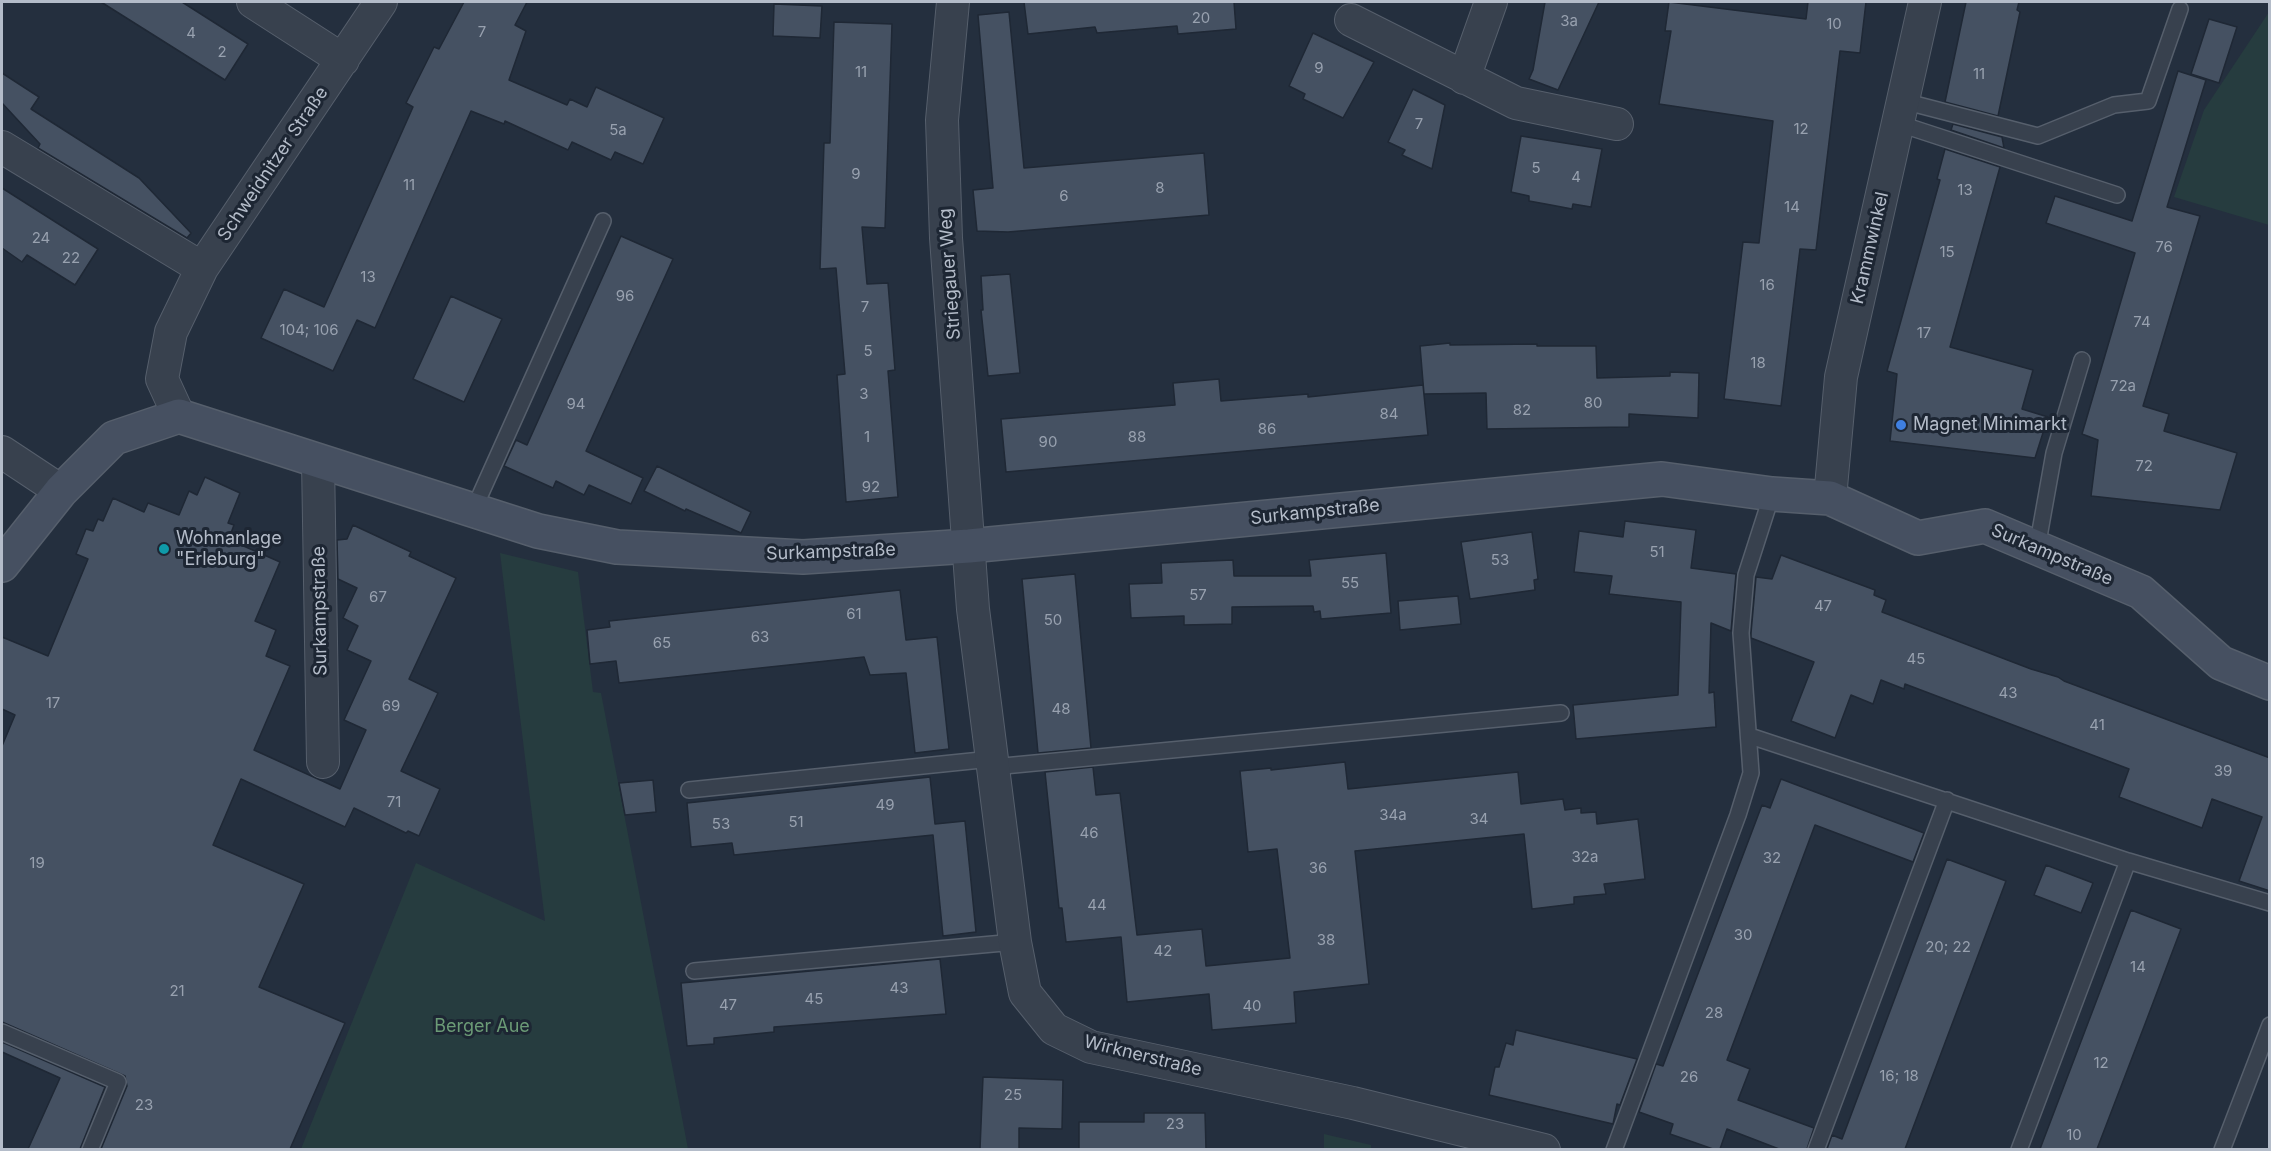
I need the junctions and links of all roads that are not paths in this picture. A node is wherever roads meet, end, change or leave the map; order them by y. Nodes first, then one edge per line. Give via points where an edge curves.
1 (253, 2) edge
2 (381, 2) edge
3 (953, 2) edge
4 (1491, 2) edge
5 (1925, 2) edge
6 (2180, 9) dead end
7 (1351, 20) dead end
8 (343, 60) junction
9 (1464, 78) junction
10 (1900, 112) junction
11 (1617, 124) dead end
12 (2, 147) edge
13 (2117, 195) dead end
14 (603, 221) dead end
15 (202, 268) junction
16 (2082, 360) dead end
17 (179, 416) junction
18 (2, 452) edge
19 (318, 460) junction
20 (61, 491) junction
21 (1772, 494) junction
22 (1830, 498) junction
23 (473, 511) junction
24 (969, 546) junction
25 (2037, 548) junction
26 (2, 565) edge
27 (2270, 683) edge
28 (1561, 713) dead end
29 (1750, 736) junction
30 (323, 762) dead end
31 (992, 763) junction
32 (689, 790) dead end
33 (1947, 800) junction
34 (2128, 861) junction
35 (2270, 903) edge
36 (1015, 942) junction
37 (693, 971) dead end
38 (2270, 1025) edge
39 (2, 1032) edge
40 (90, 1149) edge
41 (1544, 1149) edge
42 (1614, 1149) edge
43 (1816, 1149) edge
44 (2019, 1149) edge
45 (2223, 1149) edge

1 - 8 street
2 - 8 street, Schweidnitzer Straße
3 - 24 street, Striegauer Weg via 943,130 946,238
4 - 9 street
5 - 10 street, Krammwinkel
6 - 10 lane via 2148,101 2114,105 2038,136
7 - 9 street
8 - 15 street, Schweidnitzer Straße
9 - 11 street via 1516,103
10 - 13 lane
10 - 22 street, Krammwinkel via 1841,377
12 - 15 street
14 - 23 lane
15 - 17 street, Schweidnitzer Straße via 171,332 162,379
16 - 25 lane via 2054,453
17 - 19 street, Surkampstraße
17 - 20 street via 114,438
18 - 20 street
19 - 23 street, Surkampstraße
19 - 30 street, Surkampstraße
20 - 26 street
21 - 22 street, Surkampstraße
21 - 24 street, Surkampstraße via 1662,479
21 - 29 lane via 1746,575 1741,633
22 - 25 street, Surkampstraße via 1918,538 1985,526
23 - 24 street, Surkampstraße via 538,531 605,545 692,552 803,557
24 - 31 street, Wirknerstraße
25 - 27 street, Surkampstraße via 2140,592 2221,663
28 - 31 lane
29 - 33 lane
29 - 42 lane via 1751,773 1738,815
31 - 32 lane
31 - 36 street, Wirknerstraße
33 - 34 lane
33 - 43 lane
34 - 35 lane
34 - 44 lane
36 - 37 lane
36 - 41 street, Wirknerstraße via 1024,993 1054,1029 1091,1047
38 - 45 lane
39 - 40 lane via 118,1082

